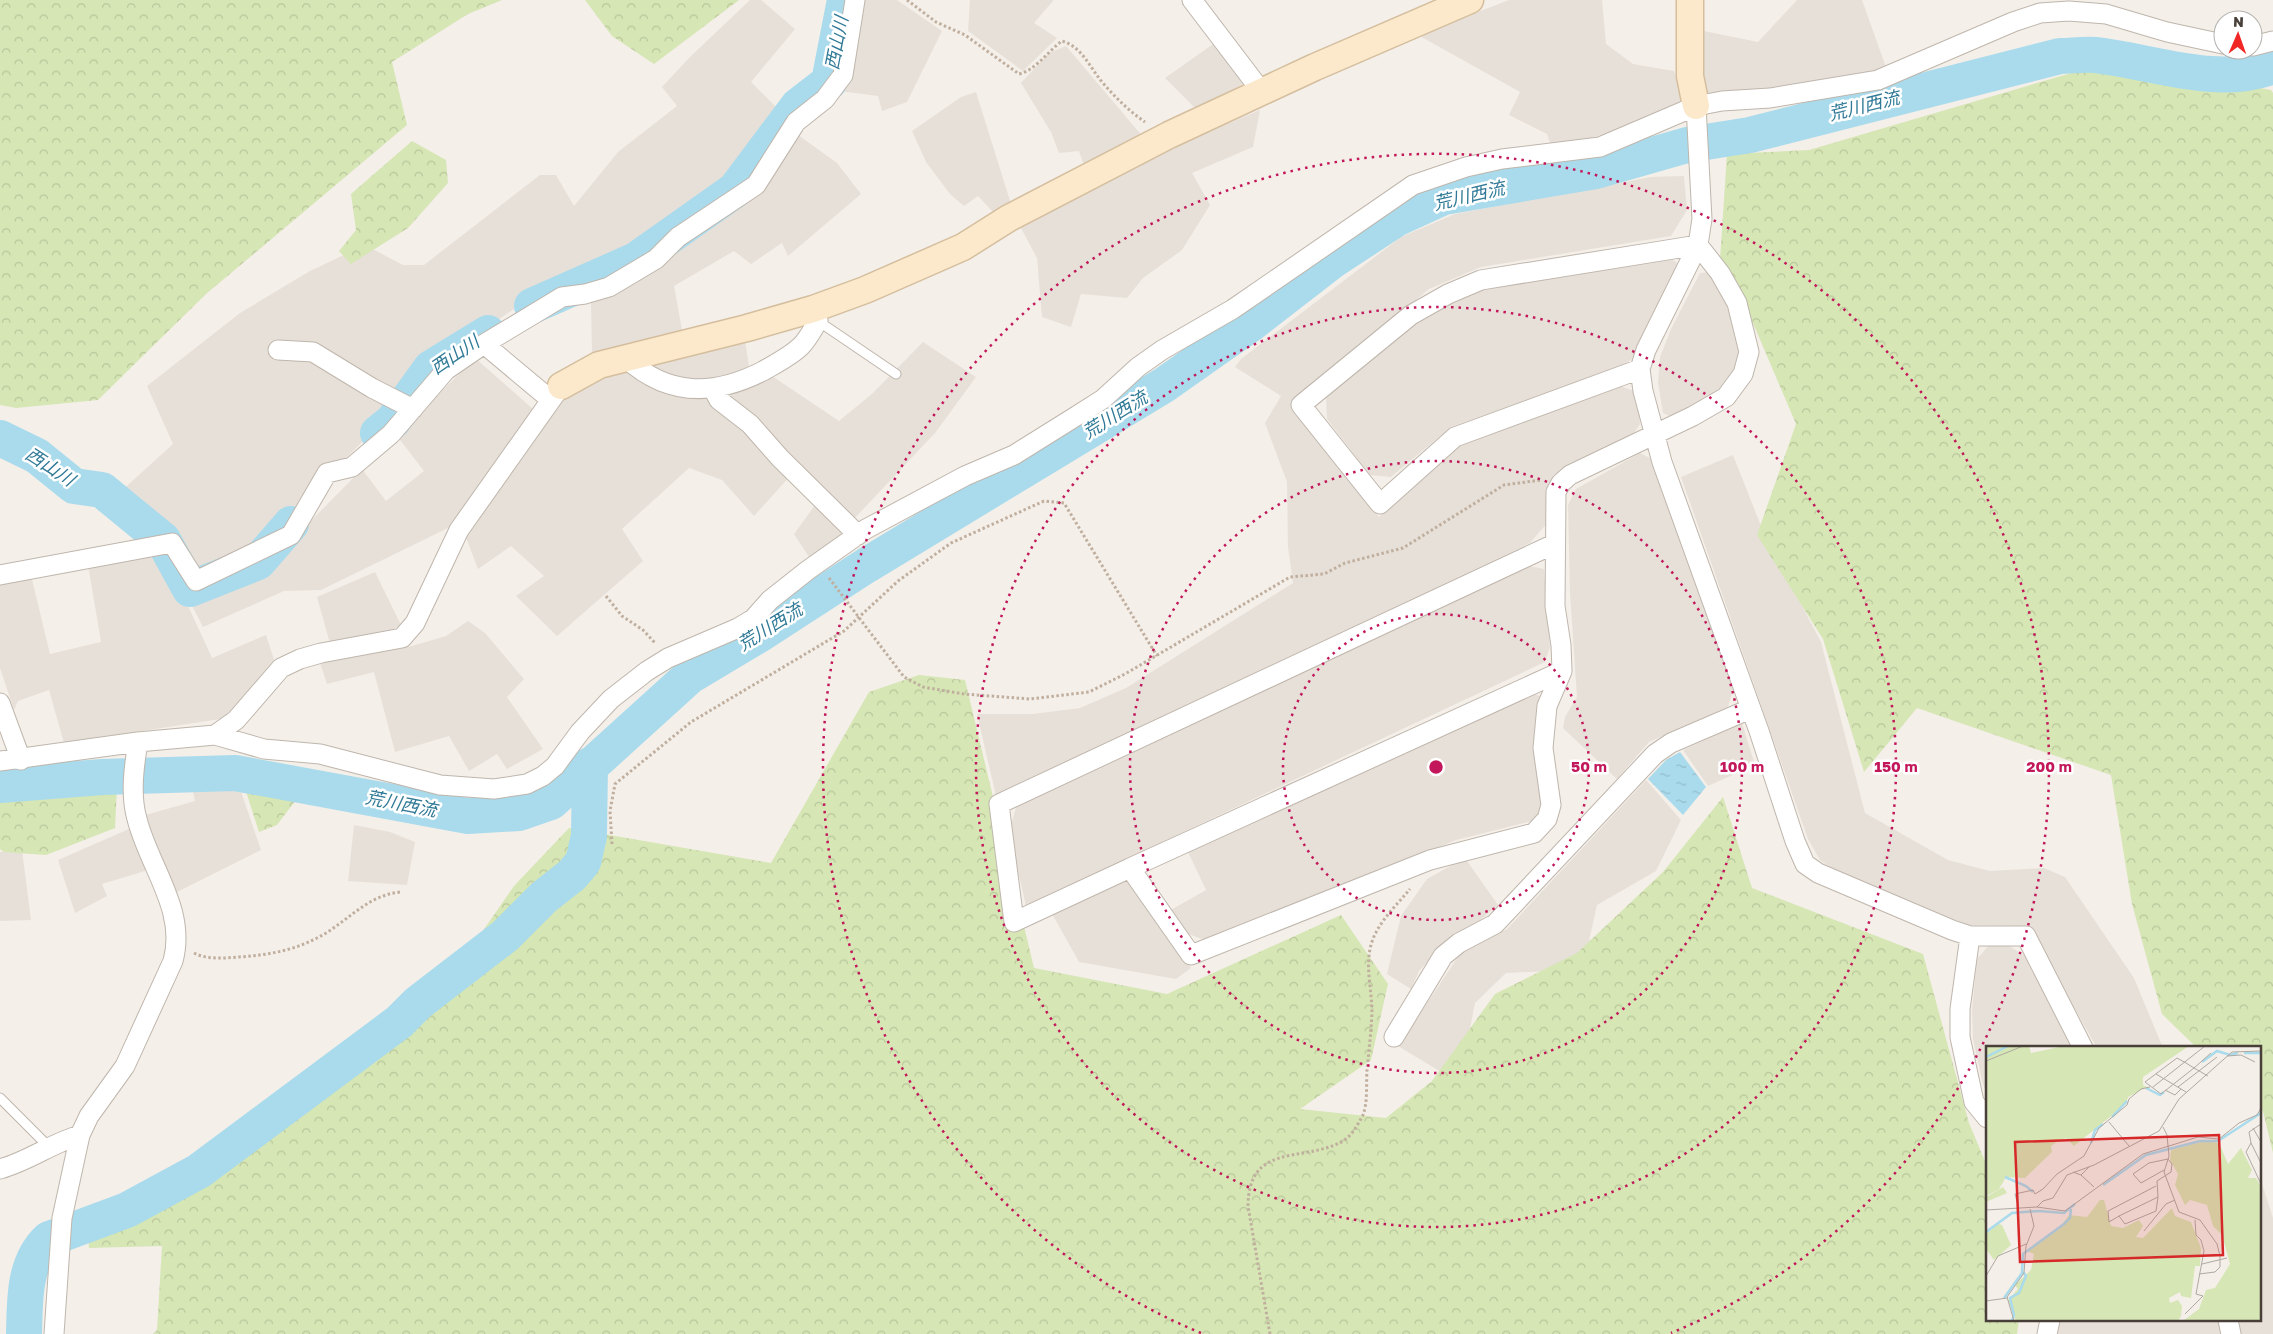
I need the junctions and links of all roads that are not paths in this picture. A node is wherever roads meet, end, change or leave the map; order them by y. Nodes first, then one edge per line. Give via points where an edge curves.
1 (855, 0) edge
2 (1192, 0) edge
3 (1470, 0) edge
4 (1690, 0) edge
5 (2213, 42) edge
6 (1262, 92) junction
7 (1697, 109) junction
8 (1698, 245) junction
9 (815, 315) junction
10 (484, 344) junction
11 (278, 350) dead end
12 (626, 358) junction
13 (1640, 369) junction
14 (896, 374) dead end
15 (713, 389) junction
16 (556, 393) junction
17 (413, 409) junction
18 (1654, 434) junction
19 (858, 534) junction
20 (1554, 544) junction
21 (0, 575) edge
22 (1562, 671) junction
23 (0, 703) edge
24 (1750, 708) junction
25 (215, 735) junction
26 (137, 747) junction
27 (21, 760) junction
28 (0, 761) edge
29 (1130, 868) junction
30 (1970, 936) junction
31 (1394, 1037) dead end
32 (2082, 1046) edge
33 (0, 1098) edge
34 (1986, 1117) edge
35 (80, 1135) junction
36 (49, 1147) junction
37 (0, 1169) edge
38 (54, 1334) edge

1 - 10 street via 843,75 825,99 796,122 756,185 678,237 656,259 610,287 562,297
2 - 6 street
3 - 6 street
4 - 7 street via 1690,76
5 - 7 street via 2106,14 2069,11 2040,14 1977,36 1878,80 1799,94 1722,101
6 - 9 street via 1010,218 962,247
7 - 8 street via 1702,219
7 - 19 street via 1600,148 1502,159 1466,167 1413,186 1233,309 1162,350 1103,399 1070,420 1014,455 966,476
8 - 13 street via 1646,350
8 - 13 street via 1481,280 1411,315 1301,405 1380,504 1455,437
8 - 18 street via 1720,273 1737,303 1749,352 1743,374 1726,397
9 - 12 street
9 - 14 lane
9 - 15 street via 801,346 747,379
10 - 16 street
10 - 17 street via 446,370
11 - 17 street via 313,352
12 - 15 street via 637,368 667,384 697,390
12 - 16 street via 599,365
13 - 18 street
15 - 19 street via 719,400 750,424
16 - 25 street via 459,530 415,623 402,638 321,653 281,668 236,720
17 - 21 street via 391,434 352,467 327,473 291,536 196,582 172,543
18 - 20 street via 1561,482 1556,492
18 - 24 street
19 - 25 street via 778,594 753,619 668,658 611,699 580,732 555,766 527,784 494,788 440,785 320,754 264,749
20 - 22 street via 1555,606
20 - 29 street via 999,804 1014,922
22 - 29 street
22 - 29 street via 1547,706 1543,748 1551,805 1547,818 1534,833 1430,860 1191,955
23 - 27 street
24 - 30 street via 1805,864 1818,873
24 - 31 street via 1671,743 1655,754 1495,924 1459,943 1443,956
25 - 26 street
26 - 27 street
26 - 35 street via 133,803 151,861 175,917 177,945 173,961 125,1066 89,1116
27 - 28 street
30 - 32 street via 2026,936
30 - 34 street via 1960,1009 1960,1037 1974,1102
33 - 36 lane
35 - 36 street
35 - 38 street via 62,1218
36 - 37 street via 20,1163

